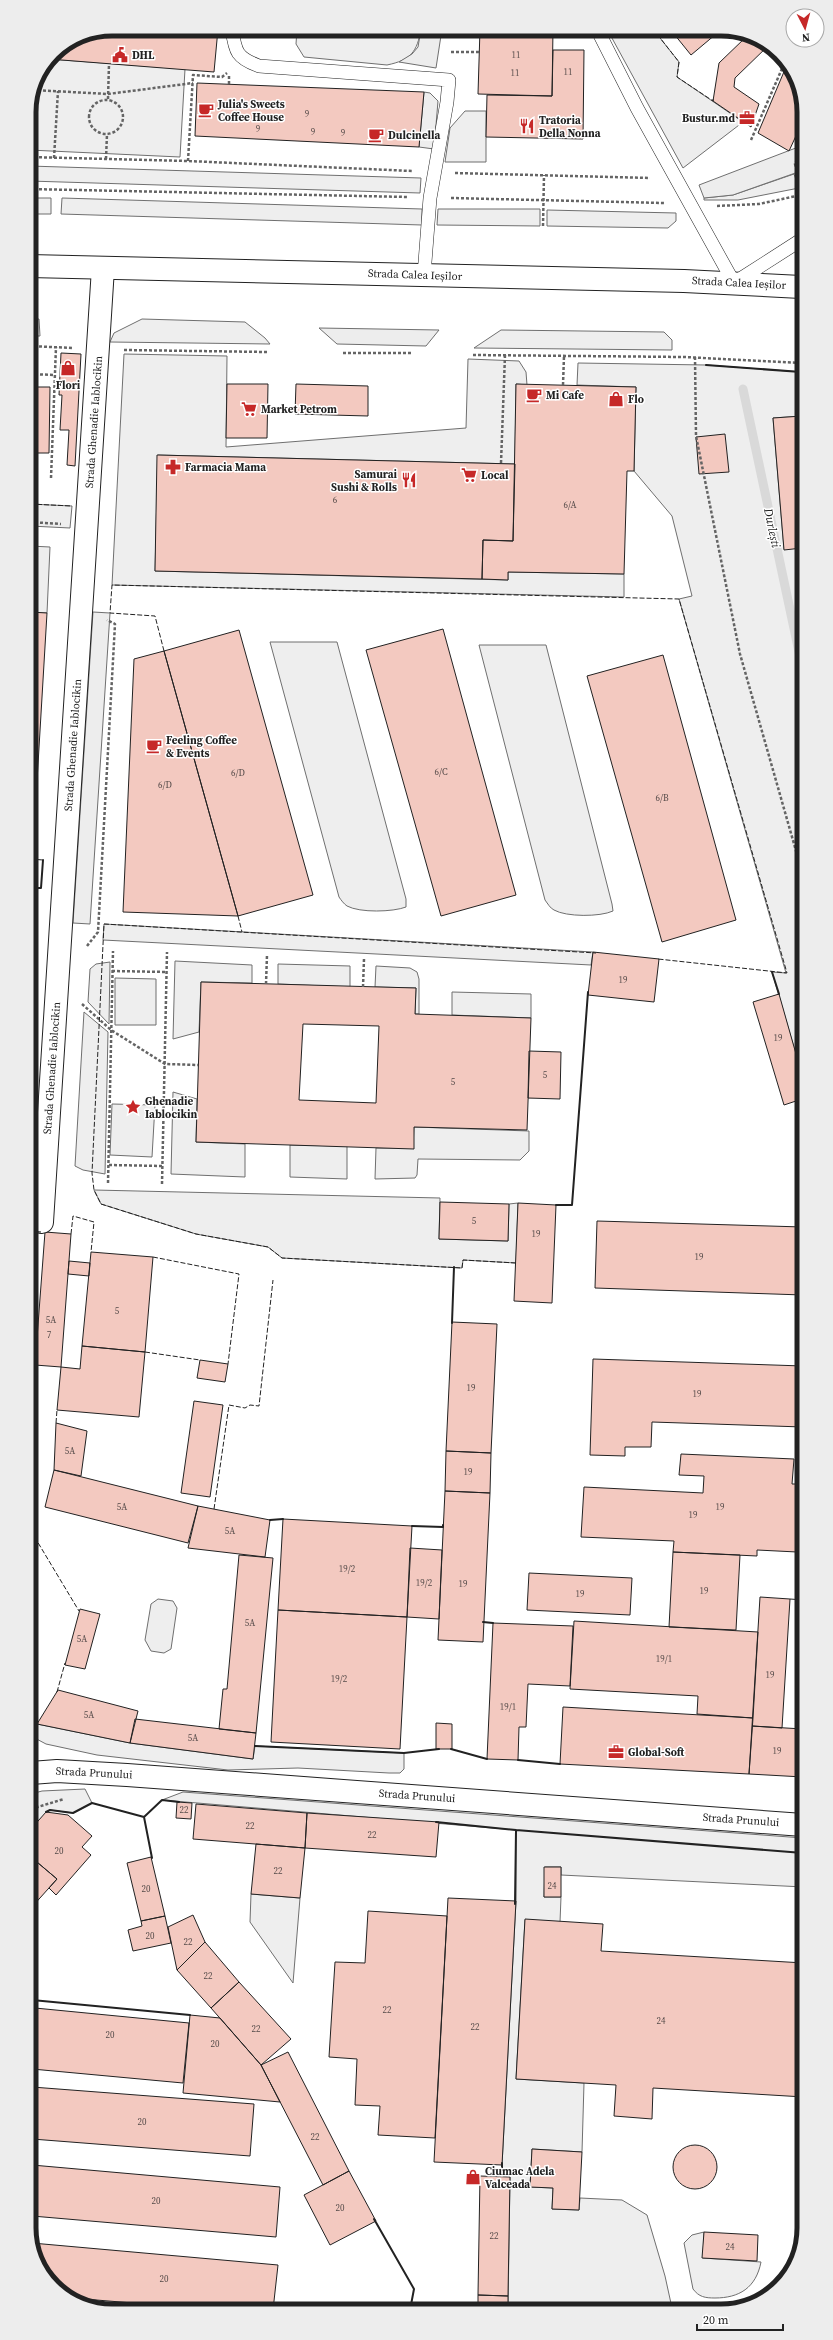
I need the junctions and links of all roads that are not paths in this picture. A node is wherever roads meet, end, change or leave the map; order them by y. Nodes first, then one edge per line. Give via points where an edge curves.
1 (233, 36) edge
2 (601, 36) edge
3 (797, 243) edge
4 (36, 266) edge
5 (103, 268) junction
6 (424, 275) junction
7 (734, 282) junction
8 (797, 287) edge
9 (42, 1222) dead end
10 (36, 1773) edge
11 (797, 1824) edge

1 - 6 lane via 237,53 244,61 259,66 449,80 448,102 430,198
2 - 7 lane via 637,108
3 - 7 lane
4 - 5 street, Strada Calea Ieșilor
5 - 6 street, Strada Calea Ieșilor
5 - 9 street, Strada Ghenadie Iablocikin
6 - 7 street, Strada Calea Ieșilor
7 - 8 street, Strada Calea Ieșilor
10 - 11 street, Strada Prunului via 57,1771 127,1775

